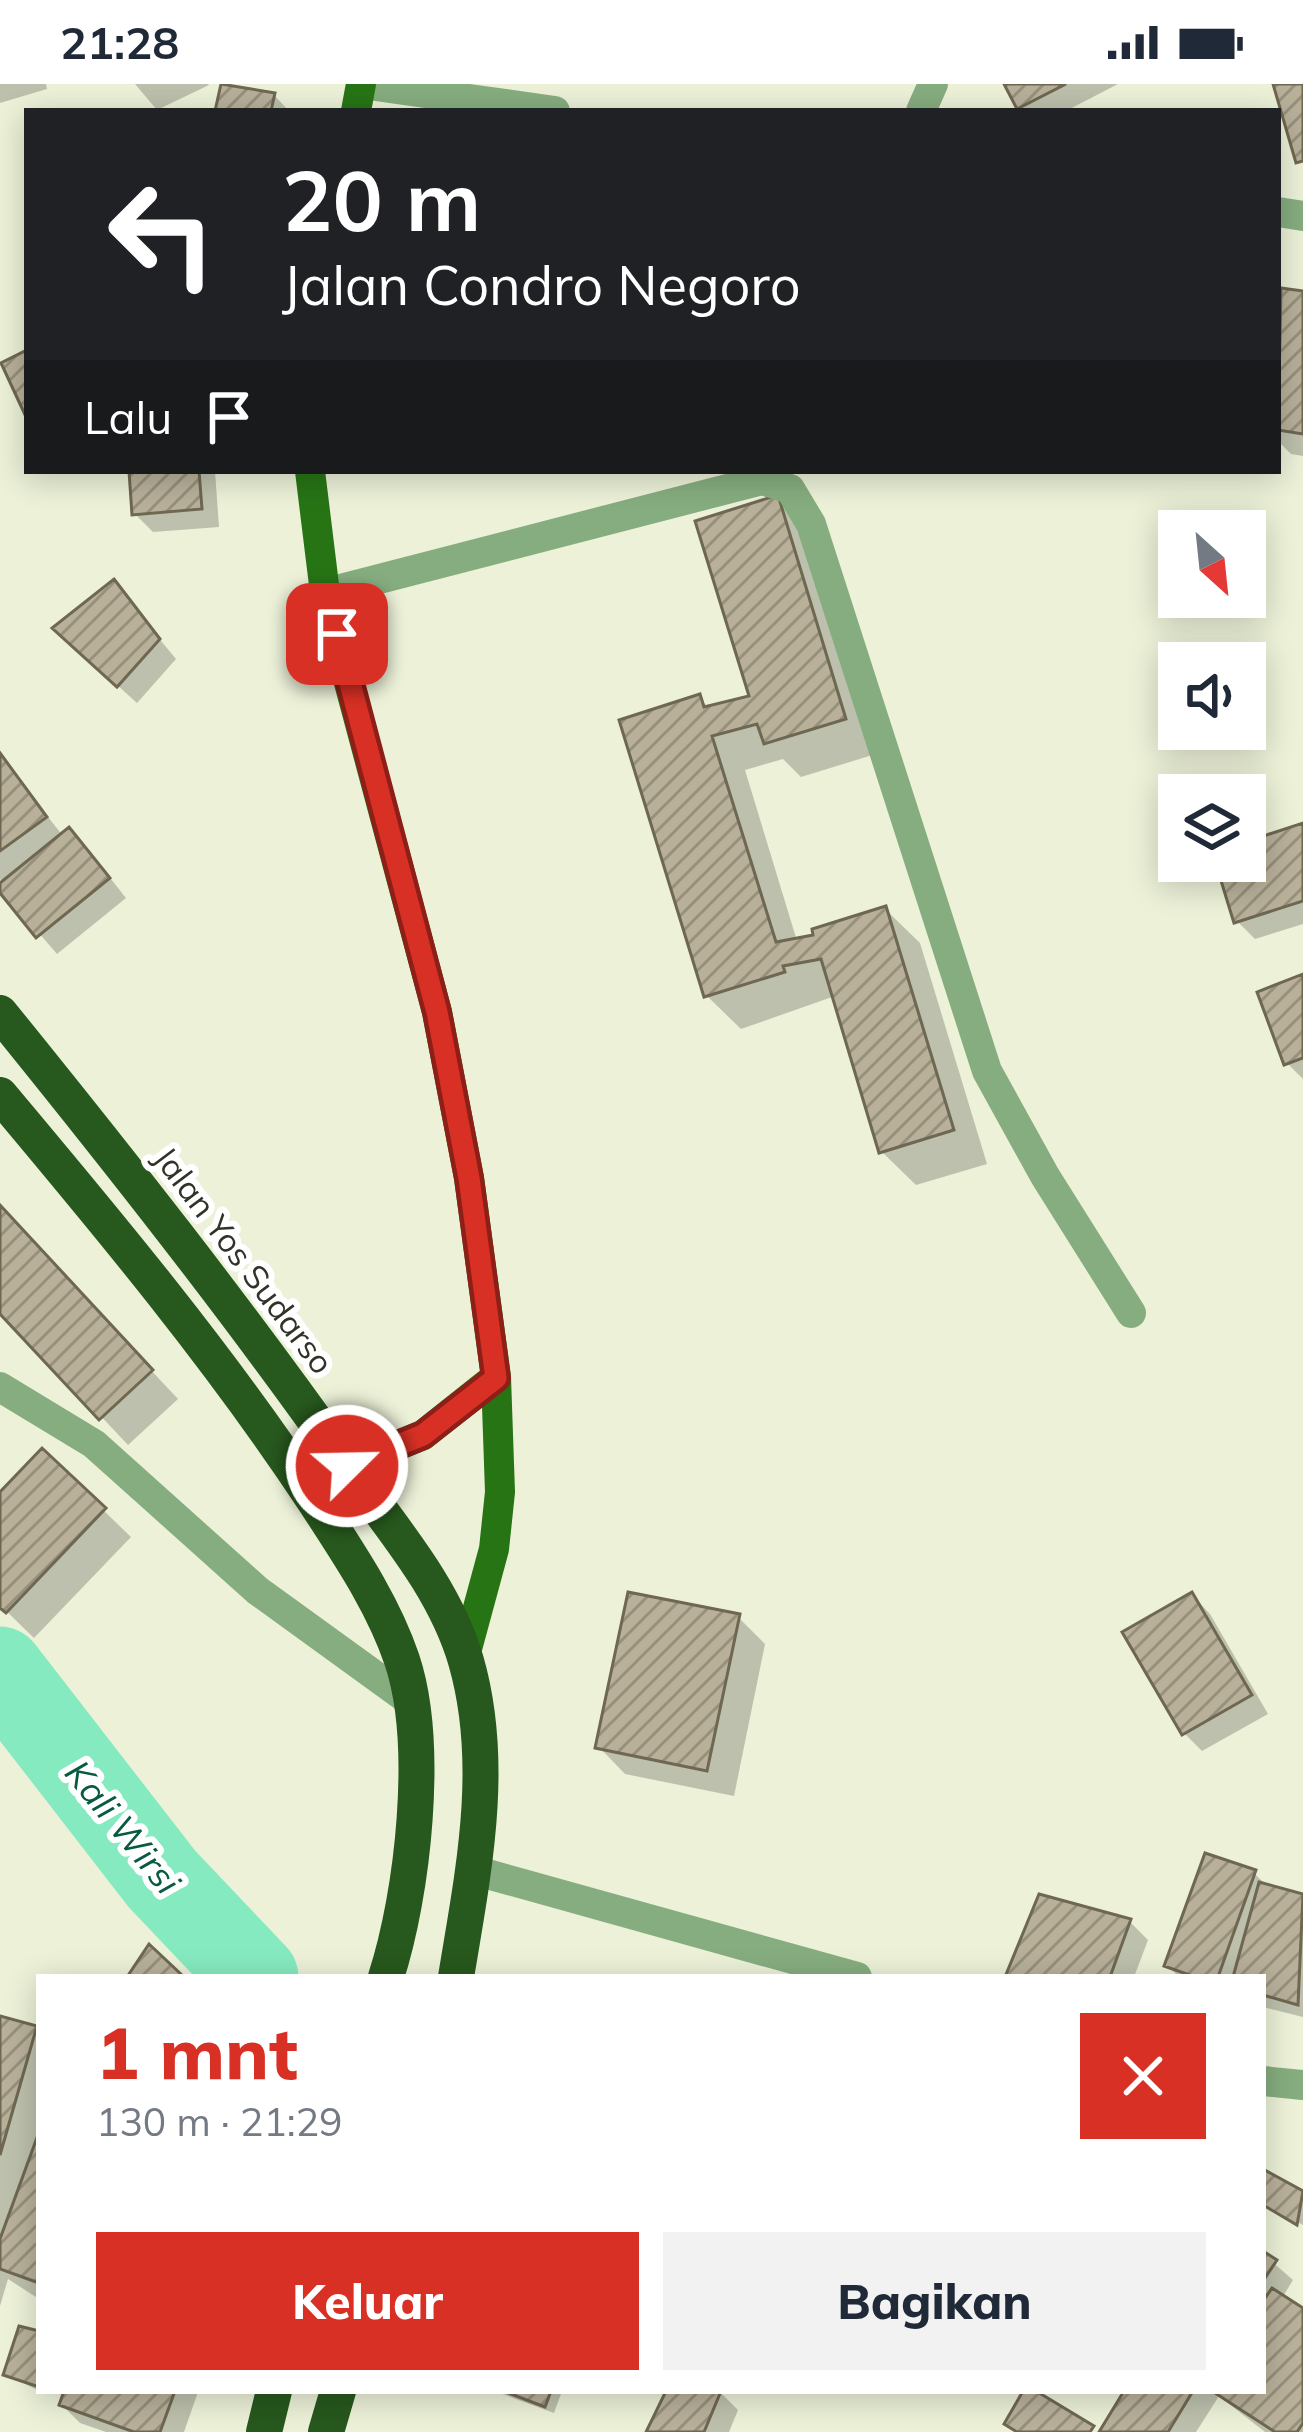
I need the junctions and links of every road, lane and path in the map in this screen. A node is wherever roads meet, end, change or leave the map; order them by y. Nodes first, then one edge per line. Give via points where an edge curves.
1 (361, 84) edge
2 (533, 108) edge
3 (310, 474) edge
4 (325, 592) junction
5 (0, 1013) edge
6 (0, 1096) edge
7 (1131, 1313) dead end
8 (496, 1378) junction
9 (0, 1387) edge
10 (347, 1466) junction
11 (465, 1656) junction
12 (410, 1701) junction
13 (473, 1870) junction
14 (389, 1969) edge
15 (456, 1974) edge
16 (846, 1974) edge
17 (1266, 2081) edge
18 (1303, 2085) edge
19 (273, 2394) edge
20 (337, 2394) edge
21 (264, 2432) edge
22 (326, 2432) edge

1 - 2 street
3 - 4 main road
4 - 7 street via 717,490 762,481 790,489 812,524 987,1071
4 - 8 main road via 437,1012
5 - 10 highway, Jalan Yos Sudarso via 265,1347
6 - 12 highway via 267,1430 386,1622
8 - 10 main road via 423,1435
8 - 11 main road via 494,1549
9 - 12 street via 94,1444 258,1591
10 - 11 highway, Jalan Yos Sudarso via 402,1533
11 - 13 highway, Jalan Yos Sudarso via 481,1766
12 - 14 highway via 415,1786
13 - 15 highway, Jalan Yos Sudarso
13 - 16 street
17 - 18 street
19 - 21 highway
20 - 22 highway

